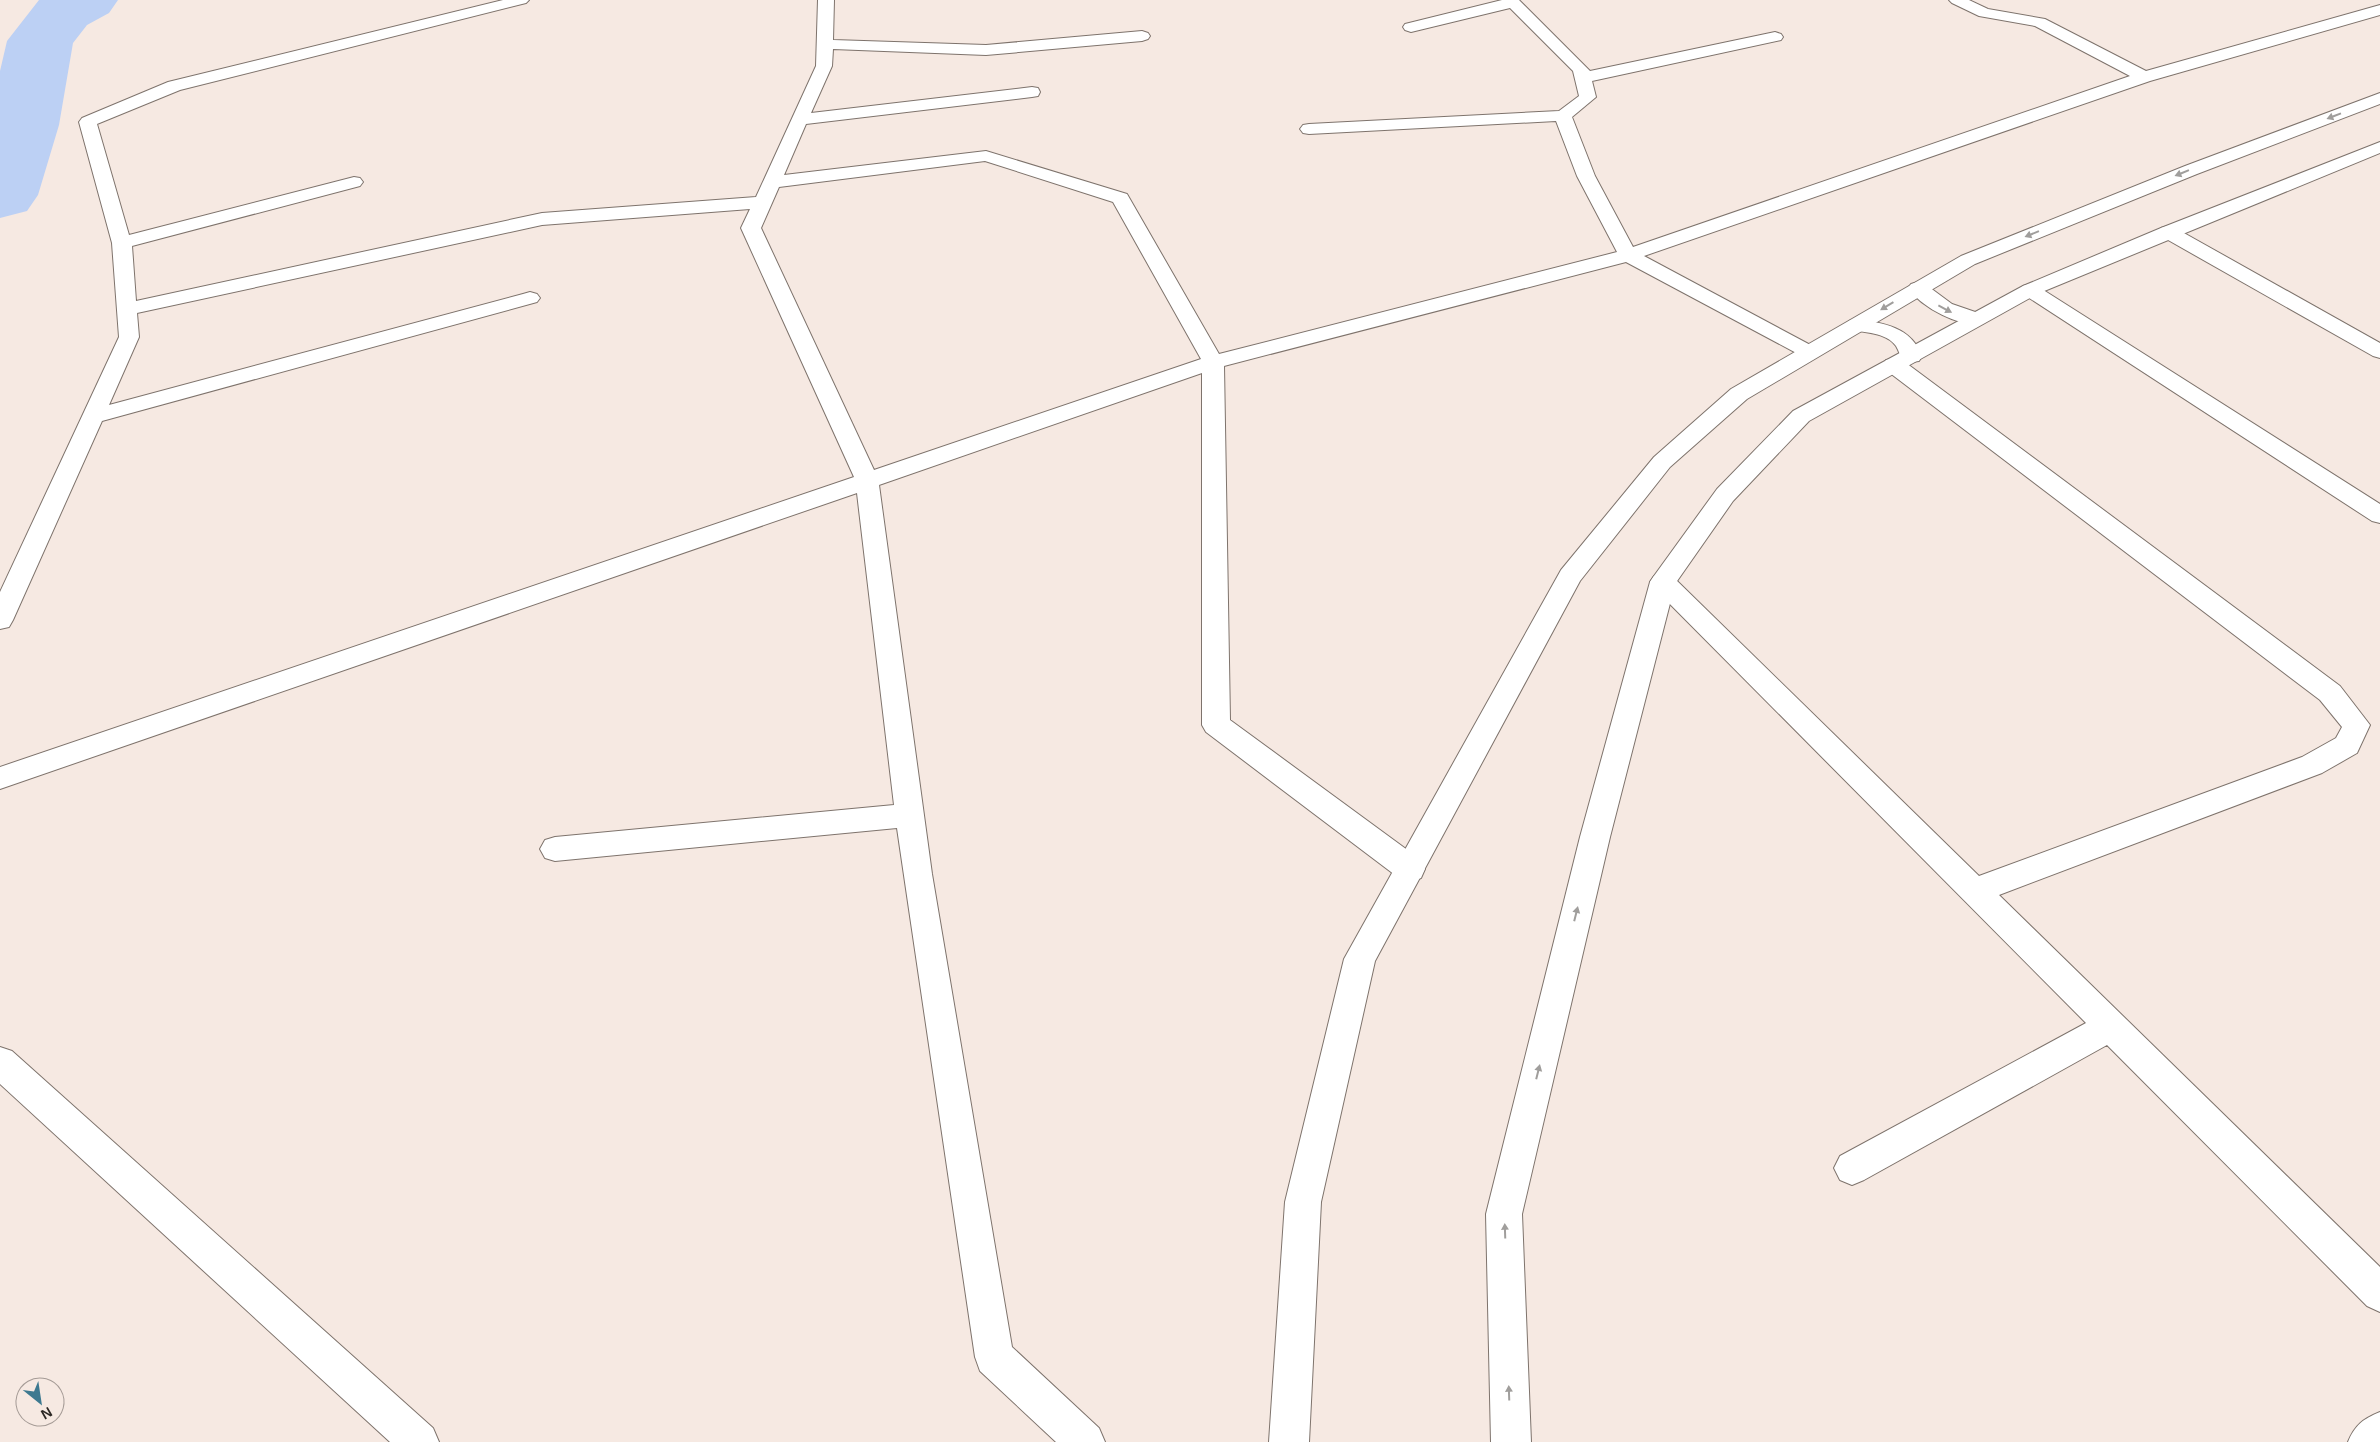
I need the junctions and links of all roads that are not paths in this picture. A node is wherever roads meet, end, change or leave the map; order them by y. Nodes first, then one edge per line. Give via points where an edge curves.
1 (520, 0) edge
2 (826, 0) edge
3 (1957, 0) edge
4 (2366, 0) edge
5 (1511, 2) edge
6 (2380, 8) edge
7 (1410, 27) dead end
8 (1142, 36) dead end
9 (1775, 37) dead end
10 (825, 44) junction
11 (1582, 78) junction
12 (2144, 78) junction
13 (1032, 92) dead end
14 (2380, 98) edge
15 (1563, 116) junction
16 (800, 120) junction
17 (1309, 129) dead end
18 (2379, 149) edge
19 (354, 182) dead end
20 (767, 192) junction
21 (2168, 232) junction
22 (122, 243) junction
23 (1628, 255) junction
24 (1918, 288) junction
25 (2030, 290) junction
26 (530, 298) dead end
27 (127, 309) junction
28 (1977, 319) junction
29 (1856, 325) junction
30 (1809, 352) junction
31 (2380, 352) edge
32 (1902, 360) junction
33 (1213, 362) junction
34 (92, 417) junction
35 (867, 480) junction
36 (2380, 515) edge
37 (1663, 582) junction
38 (0, 620) edge
39 (0, 778) edge
40 (909, 815) junction
41 (555, 849) dead end
42 (1410, 869) junction
43 (1974, 891) junction
44 (2111, 1026) junction
45 (0, 1062) edge
46 (1852, 1168) dead end
47 (2380, 1293) edge
48 (2380, 1432) edge
49 (419, 1442) edge
50 (1085, 1442) edge
51 (1289, 1442) edge
52 (1511, 1442) edge
53 (2368, 1442) edge

1 - 22 street via 174,86 88,122
2 - 10 street
3 - 12 street via 1984,13 2039,22
4 - 6 street
5 - 7 street
5 - 11 street via 1581,70
6 - 12 street
8 - 10 street via 986,50
9 - 11 street
10 - 16 street via 824,66
11 - 15 street via 1588,97
12 - 23 street
13 - 16 street
14 -> 24 street via 2190,170 1968,260
15 - 17 street
15 - 23 street via 1586,176
16 - 20 street
18 - 21 street
19 - 22 street
20 - 27 street via 542,219
20 - 33 street via 986,156 1120,198
20 - 35 street via 751,228
21 - 25 street
21 - 31 street
22 - 27 street
23 - 30 street
23 - 33 street
24 -> 28 street via 1945,310
24 -> 29 street
25 - 28 street
25 - 36 street
26 - 34 street
27 - 34 street via 129,337
28 - 32 street
29 - 30 street
29 - 32 street via 1879,328 1900,336 1909,348
30 - 42 street via 1739,394 1662,462 1570,576
32 - 37 street via 1800,416 1725,495
32 - 43 street via 2330,694 2356,724 2347,744 2312,765
33 - 35 street
33 - 42 street via 1216,725
34 - 38 street
35 - 39 street
35 - 40 street
37 - 43 street
52 -> 37 street via 1504,1214 1595,837
40 - 41 street
40 - 50 street via 994,1357
42 - 51 street via 1360,959 1303,1202
43 - 44 street
44 - 46 street
44 - 47 street
45 - 49 street
48 - 53 street

